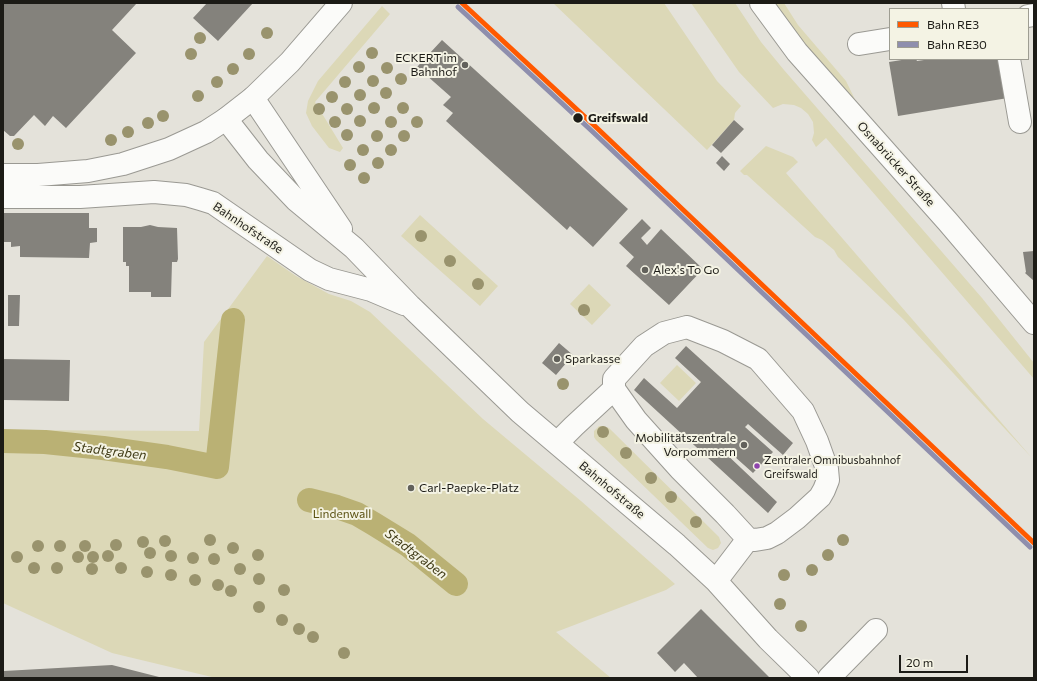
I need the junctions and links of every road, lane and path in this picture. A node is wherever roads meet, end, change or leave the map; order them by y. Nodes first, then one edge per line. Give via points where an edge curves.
1 (341, 3) edge
2 (761, 3) edge
3 (889, 39) edge
4 (859, 44) dead end
5 (1009, 60) edge
6 (253, 98) junction
7 (226, 119) junction
8 (1020, 122) dead end
9 (3, 175) edge
10 (3, 197) edge
11 (354, 248) junction
12 (410, 306) junction
13 (1034, 323) edge
14 (614, 389) junction
15 (557, 443) junction
16 (748, 539) junction
17 (716, 581) junction
18 (876, 630) dead end
19 (808, 678) edge
20 (829, 678) edge

1 - 6 street via 290,62
2 - 13 street, Osnabrücker Straße via 797,52
3 - 4 street
5 - 8 street
6 - 7 street
6 - 11 street, Bahnhofstraße
7 - 9 street via 206,132 169,149 122,164 88,171
7 - 11 street, Bahnhofstraße via 258,160 296,200
10 - 12 street, Bahnhofstraße via 80,197 154,192 186,195 213,203 310,270 329,279 371,290
11 - 12 street, Bahnhofstraße
12 - 15 street, Bahnhofstraße via 520,412
14 - 15 street
14 - 16 street via 646,431
14 - 16 street via 614,379 644,346 664,333 686,327 723,341 758,359 803,410 817,441 827,469 828,480 820,497 777,533 767,538
15 - 17 street, Bahnhofstraße
16 - 17 street
17 - 19 street, Bahnhofstraße via 768,639
18 - 20 street

